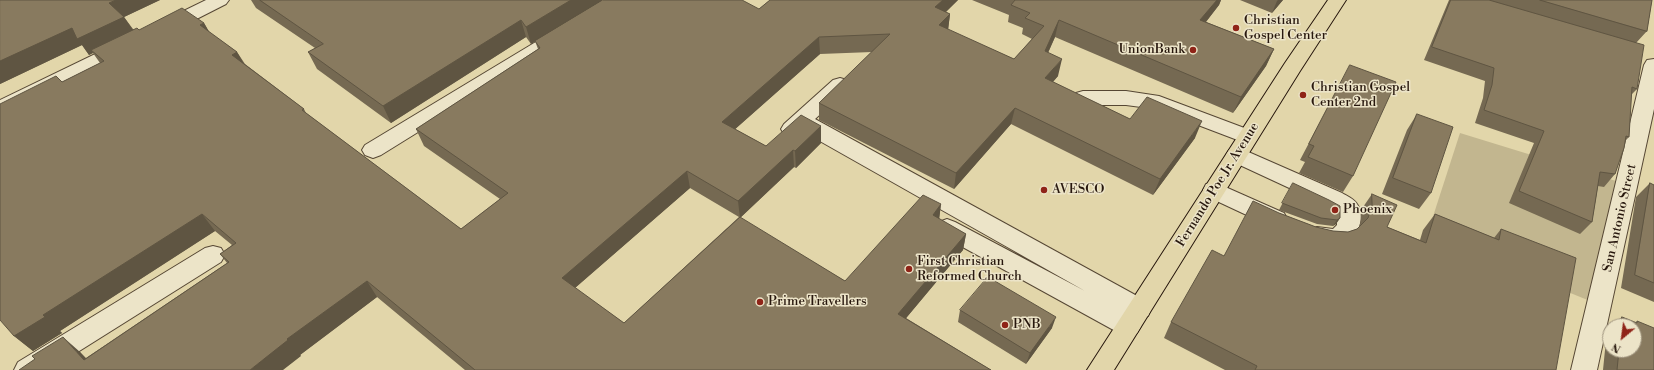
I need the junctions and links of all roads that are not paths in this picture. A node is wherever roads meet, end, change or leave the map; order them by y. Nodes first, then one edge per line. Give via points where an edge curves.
1 (220, 0) edge
2 (1337, 0) edge
3 (578, 25) edge
4 (1649, 58) edge
5 (841, 85) edge
6 (1083, 98) edge
7 (0, 108) edge
8 (801, 121) junction
9 (775, 142) edge
10 (1242, 146) junction
11 (373, 150) dead end
12 (1214, 190) junction
13 (947, 228) edge
14 (213, 255) dead end
15 (1134, 317) junction
16 (26, 370) edge
17 (1100, 370) edge
18 (1584, 370) edge

1 - 7 street
2 - 10 main road, Fernando Poe Jr. Avenue
3 - 11 street
4 - 18 street, San Antonio Street
5 - 8 street
6 - 10 street via 1126,98 1159,103
8 - 9 street
8 - 15 street via 1098,287
10 - 12 main road, Fernando Poe Jr. Avenue
10 - 12 street via 1348,208 1350,218 1346,231 1338,238 1325,238 1302,232
12 - 15 main road, Fernando Poe Jr. Avenue
13 - 15 street
14 - 16 street
15 - 17 main road, Fernando Poe Jr. Avenue

